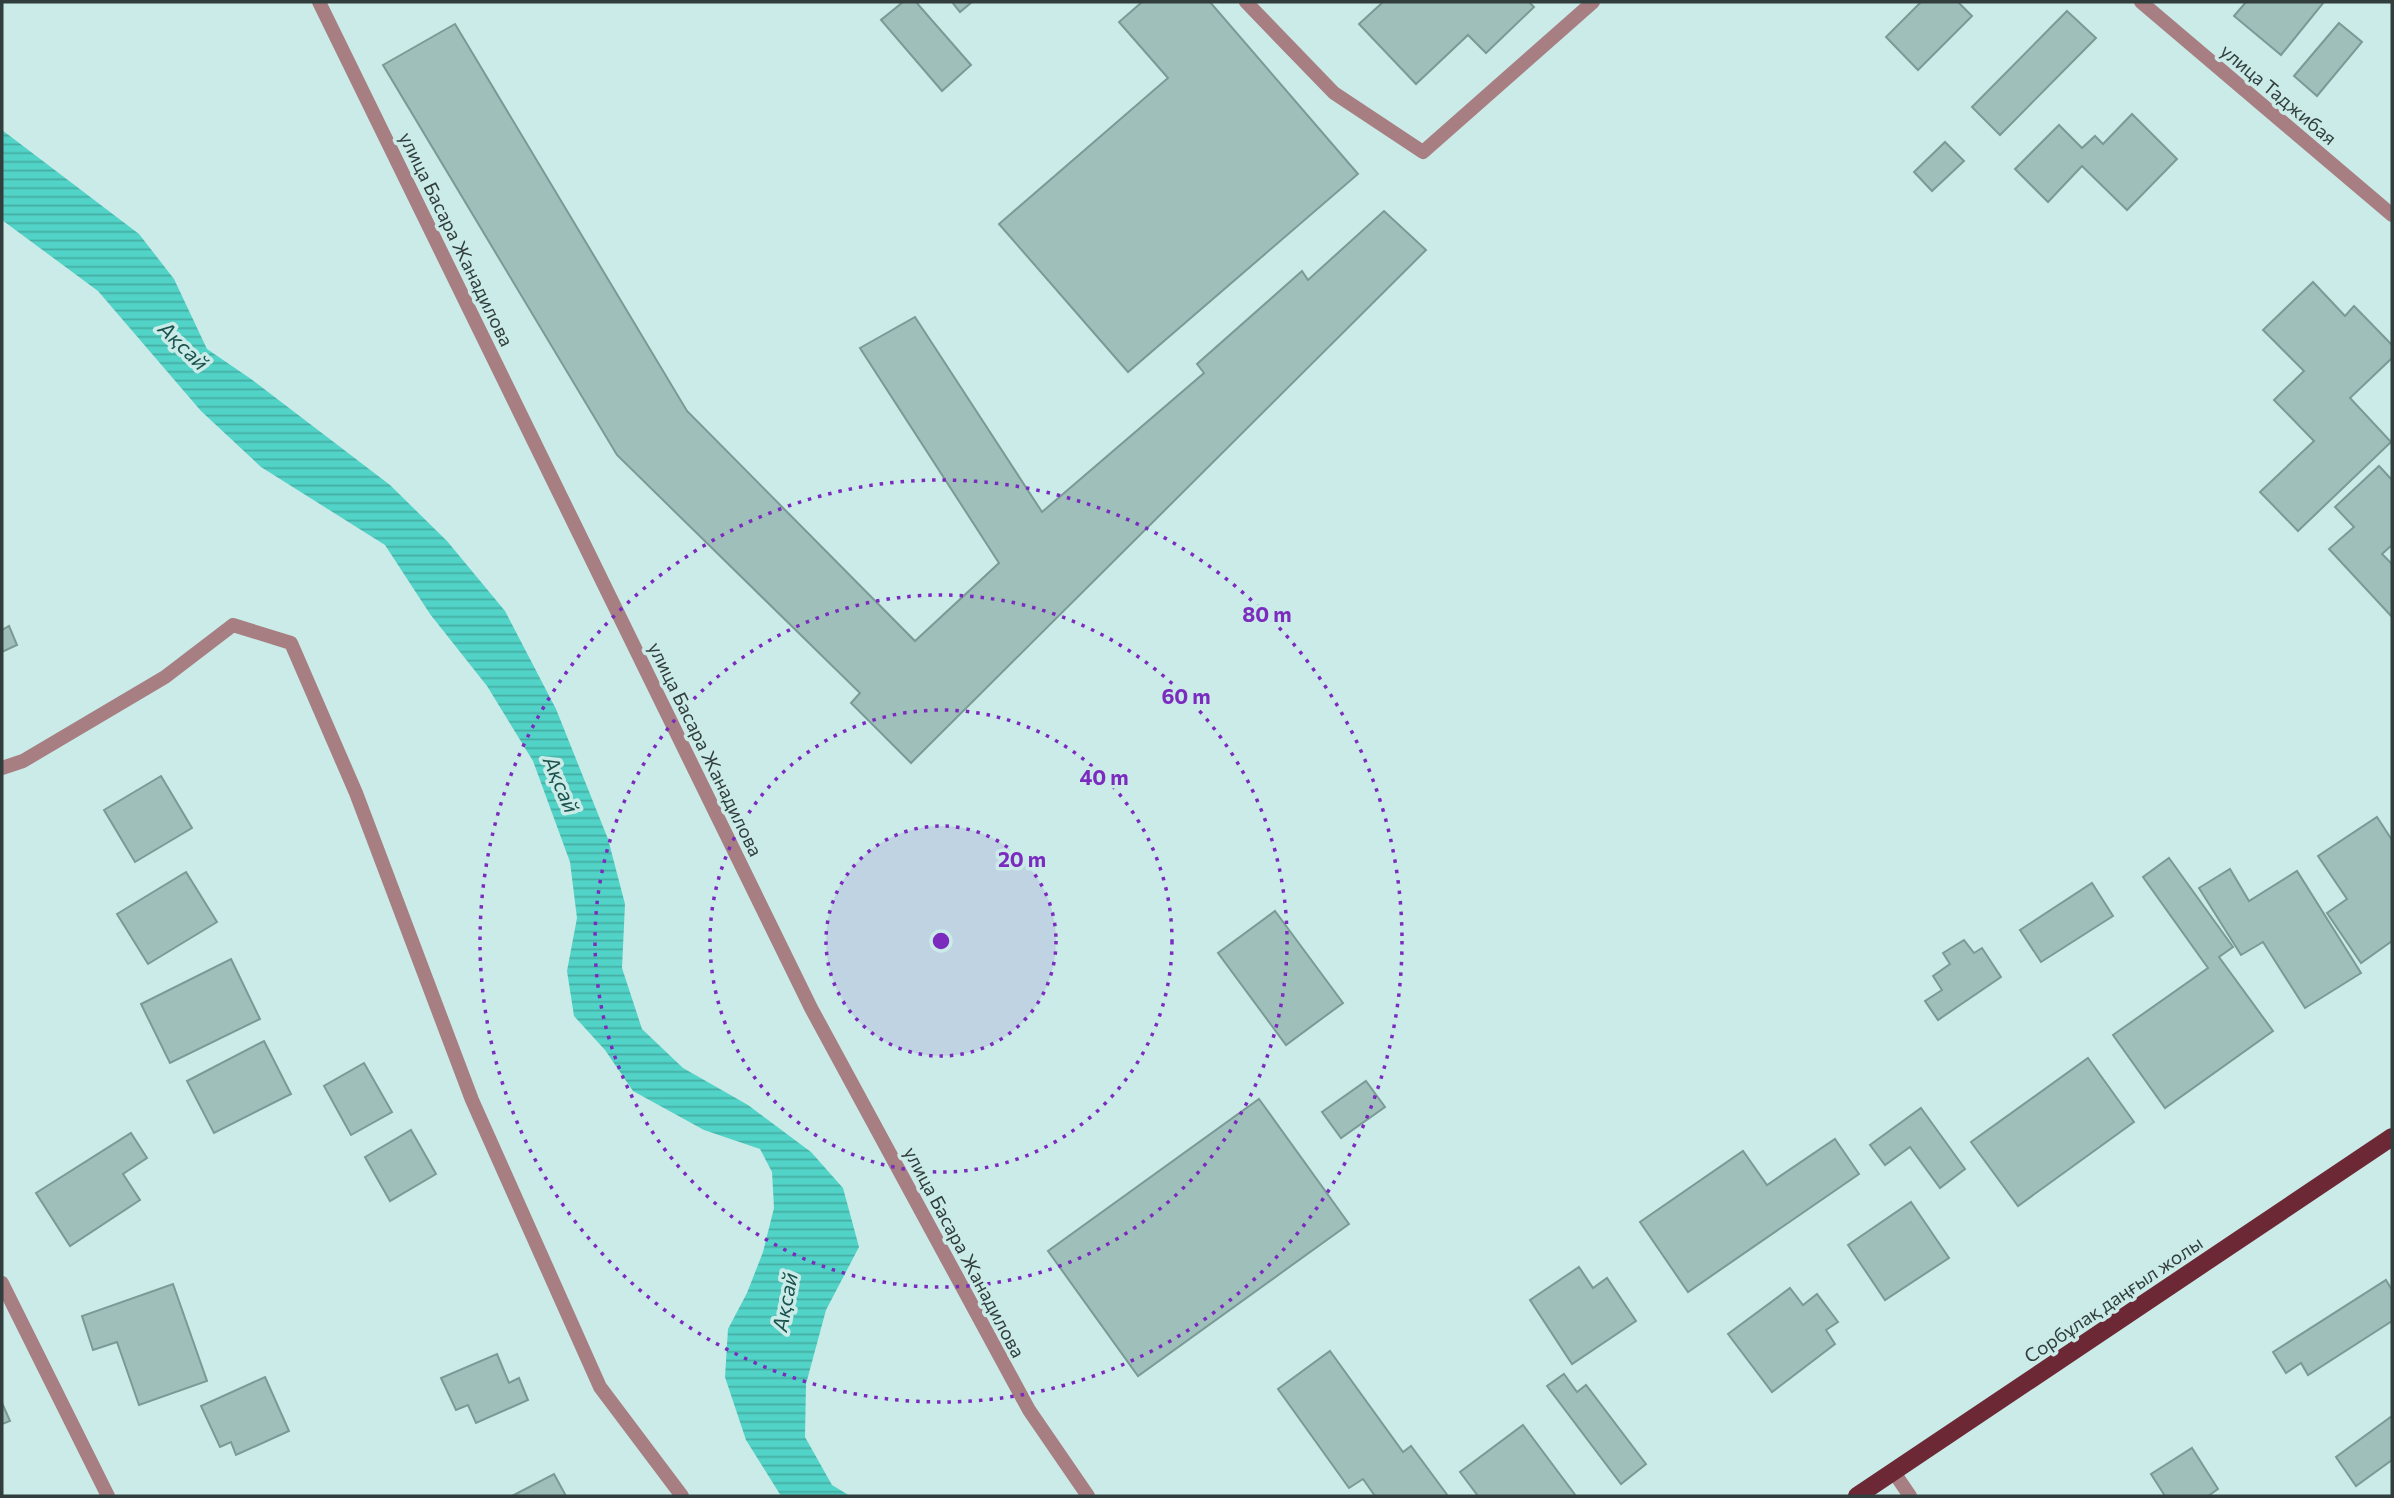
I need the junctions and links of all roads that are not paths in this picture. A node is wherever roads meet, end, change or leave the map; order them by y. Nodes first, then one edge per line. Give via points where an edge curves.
1 (320, 2) edge
2 (1246, 2) edge
3 (1593, 2) edge
4 (2141, 2) edge
5 (2392, 215) edge
6 (2, 768) edge
7 (2392, 1137) edge
8 (2, 1283) edge
9 (1893, 1471) junction
10 (108, 1496) edge
11 (682, 1496) edge
12 (1088, 1496) edge
13 (1857, 1496) edge
14 (1910, 1496) edge

1 - 12 street, улица Басара Жанадилова via 811,1008 1030,1410
2 - 3 street via 1334,93 1423,152
4 - 5 street, улица Таджибая
6 - 11 street via 23,761 164,677 233,625 291,643 356,793 472,1100 600,1387
7 - 9 main road, Сорбұлақ даңғыл жолы
8 - 10 street
9 - 13 main road, Сорбұлақ даңғыл жолы
9 - 14 street

